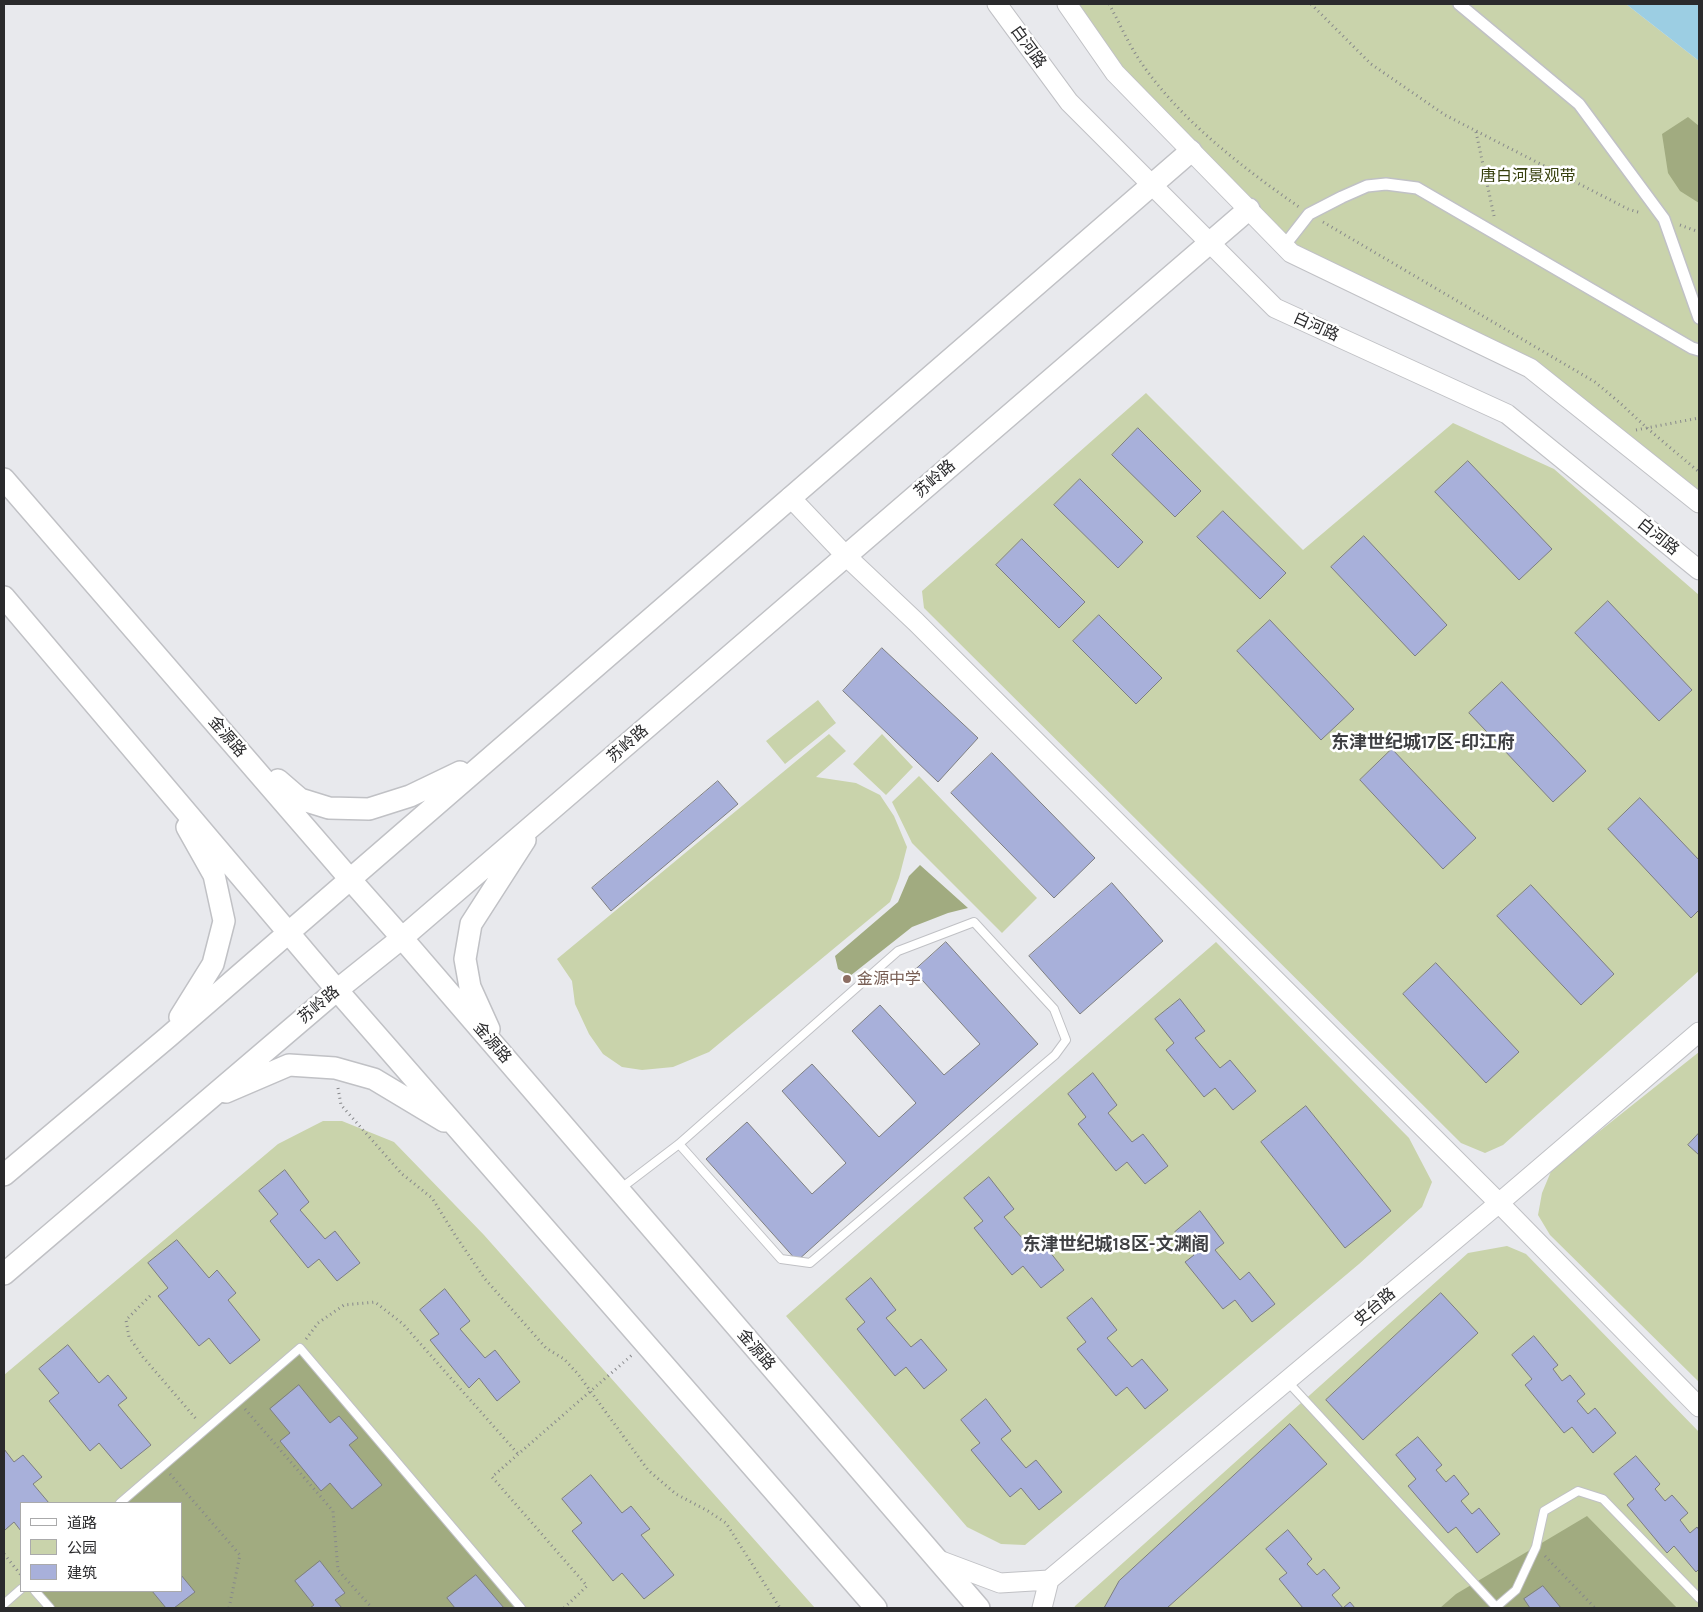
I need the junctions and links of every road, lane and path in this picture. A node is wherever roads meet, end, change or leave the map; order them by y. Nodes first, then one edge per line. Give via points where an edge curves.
1 (997, 4) edge
2 (1067, 4) edge
3 (1109, 4) edge
4 (1311, 4) edge
5 (1459, 4) edge
6 (1476, 131) junction
7 (1191, 151) junction
8 (1152, 185) junction
9 (1248, 209) junction
10 (1309, 214) junction
11 (1664, 219) junction
12 (1699, 232) edge
13 (1497, 234) junction
14 (1210, 243) junction
15 (1284, 246) junction
16 (1699, 318) edge
17 (1699, 350) edge
18 (1699, 418) edge
19 (1646, 428) junction
20 (1614, 435) junction
21 (1699, 472) edge
22 (4, 479) edge
23 (790, 497) junction
24 (1699, 504) edge
25 (846, 556) junction
26 (1699, 570) edge
27 (4, 597) edge
28 (219, 728) junction
29 (485, 760) junction
30 (160, 781) junction
31 (537, 821) junction
32 (349, 878) junction
33 (288, 932) junction
34 (402, 938) junction
35 (337, 990) junction
36 (1699, 1032) edge
37 (168, 1037) junction
38 (511, 1065) junction
39 (335, 1068) junction
40 (207, 1100) junction
41 (461, 1132) junction
42 (679, 1144) junction
43 (4, 1175) edge
44 (618, 1190) junction
45 (1499, 1203) junction
46 (4, 1274) edge
47 (150, 1296) dead end
48 (646, 1344) junction
49 (300, 1348) junction
50 (1287, 1381) junction
51 (590, 1391) junction
52 (238, 1401) junction
53 (1699, 1407) edge
54 (205, 1430) junction
55 (518, 1454) junction
56 (163, 1466) junction
57 (121, 1502) edge
58 (1536, 1547) junction
59 (4, 1554) edge
60 (936, 1558) junction
61 (20, 1574) edge
62 (1049, 1580) junction
63 (20, 1590) edge
64 (36, 1592) edge
65 (1699, 1598) edge
66 (4, 1604) edge
67 (50, 1608) edge
68 (229, 1608) edge
69 (372, 1608) edge
70 (521, 1608) edge
71 (564, 1608) edge
72 (780, 1608) edge
73 (876, 1608) edge
74 (979, 1608) edge
75 (1042, 1608) edge
76 (1496, 1608) edge
77 (1595, 1608) edge

1 - 8 street, 白河路 via 1068,102
2 - 7 street via 1115,73
3 - 10 path via 1140,61 1202,133
4 - 6 path via 1371,64 1445,115
5 - 11 street via 1579,104
6 - 11 path via 1628,209
6 - 13 path
7 - 8 main road
7 - 9 street
8 - 14 street, 白河路
8 - 23 main road
9 - 14 main road, 苏岭路
9 - 15 street
10 - 13 street via 1367,186 1386,184 1416,188
10 - 15 street
10 - 19 path via 1594,382
11 - 12 path
11 - 16 street
13 - 17 street
14 - 25 main road, 苏岭路
14 - 26 street, 白河路 via 1275,308 1507,414
15 - 20 street via 1291,253 1530,368
18 - 19 path
19 - 20 path
19 - 21 path
20 - 24 street
22 - 28 main road, 金源路
23 - 25 street
23 - 29 main road
25 - 31 main road, 苏岭路
25 - 45 street
27 - 30 main road
28 - 29 main road via 300,799 329,808 369,808 410,796
28 - 32 main road, 金源路
29 - 32 main road
30 - 33 main road
30 - 37 main road via 214,875 224,920 213,964
31 - 34 main road, 苏岭路
31 - 38 main road via 471,924 465,959 470,987
32 - 33 main road
32 - 34 main road, 金源路
33 - 35 main road
33 - 37 main road
34 - 35 main road, 苏岭路
34 - 38 main road, 金源路
35 - 40 main road, 苏岭路
35 - 41 main road
36 - 45 street, 史台路
37 - 43 main road
38 - 44 main road, 金源路
39 - 40 main road via 289,1065
39 - 41 main road via 374,1078
39 - 51 path via 341,1105 402,1174 432,1198 485,1280 546,1348 564,1359
40 - 46 main road, 苏岭路
41 - 48 main road
42 - 42 lane via 898,951 974,922 1054,1009 1066,1040 1055,1055 810,1264 781,1259
42 - 44 lane
44 - 60 main road, 金源路
45 - 50 street, 史台路
45 - 53 street
47 - 54 path via 126,1320 129,1337
48 - 51 path
48 - 73 main road
49 - 52 lane
49 - 55 path via 318,1323 344,1305 375,1302 403,1324
49 - 70 lane
50 - 62 street, 史台路
50 - 76 lane
51 - 55 path
51 - 72 path via 648,1470 676,1494 726,1524
52 - 54 lane
52 - 69 path via 333,1511 338,1570
54 - 56 lane
55 - 71 path via 492,1477 587,1586
56 - 57 lane
56 - 68 path via 240,1555
58 - 65 lane via 1544,1511 1578,1491 1603,1499
58 - 76 lane via 1516,1590
58 - 77 path
59 - 61 path
60 - 62 street via 1000,1583
60 - 74 main road, 金源路
62 - 75 street
63 - 66 lane
64 - 67 lane

